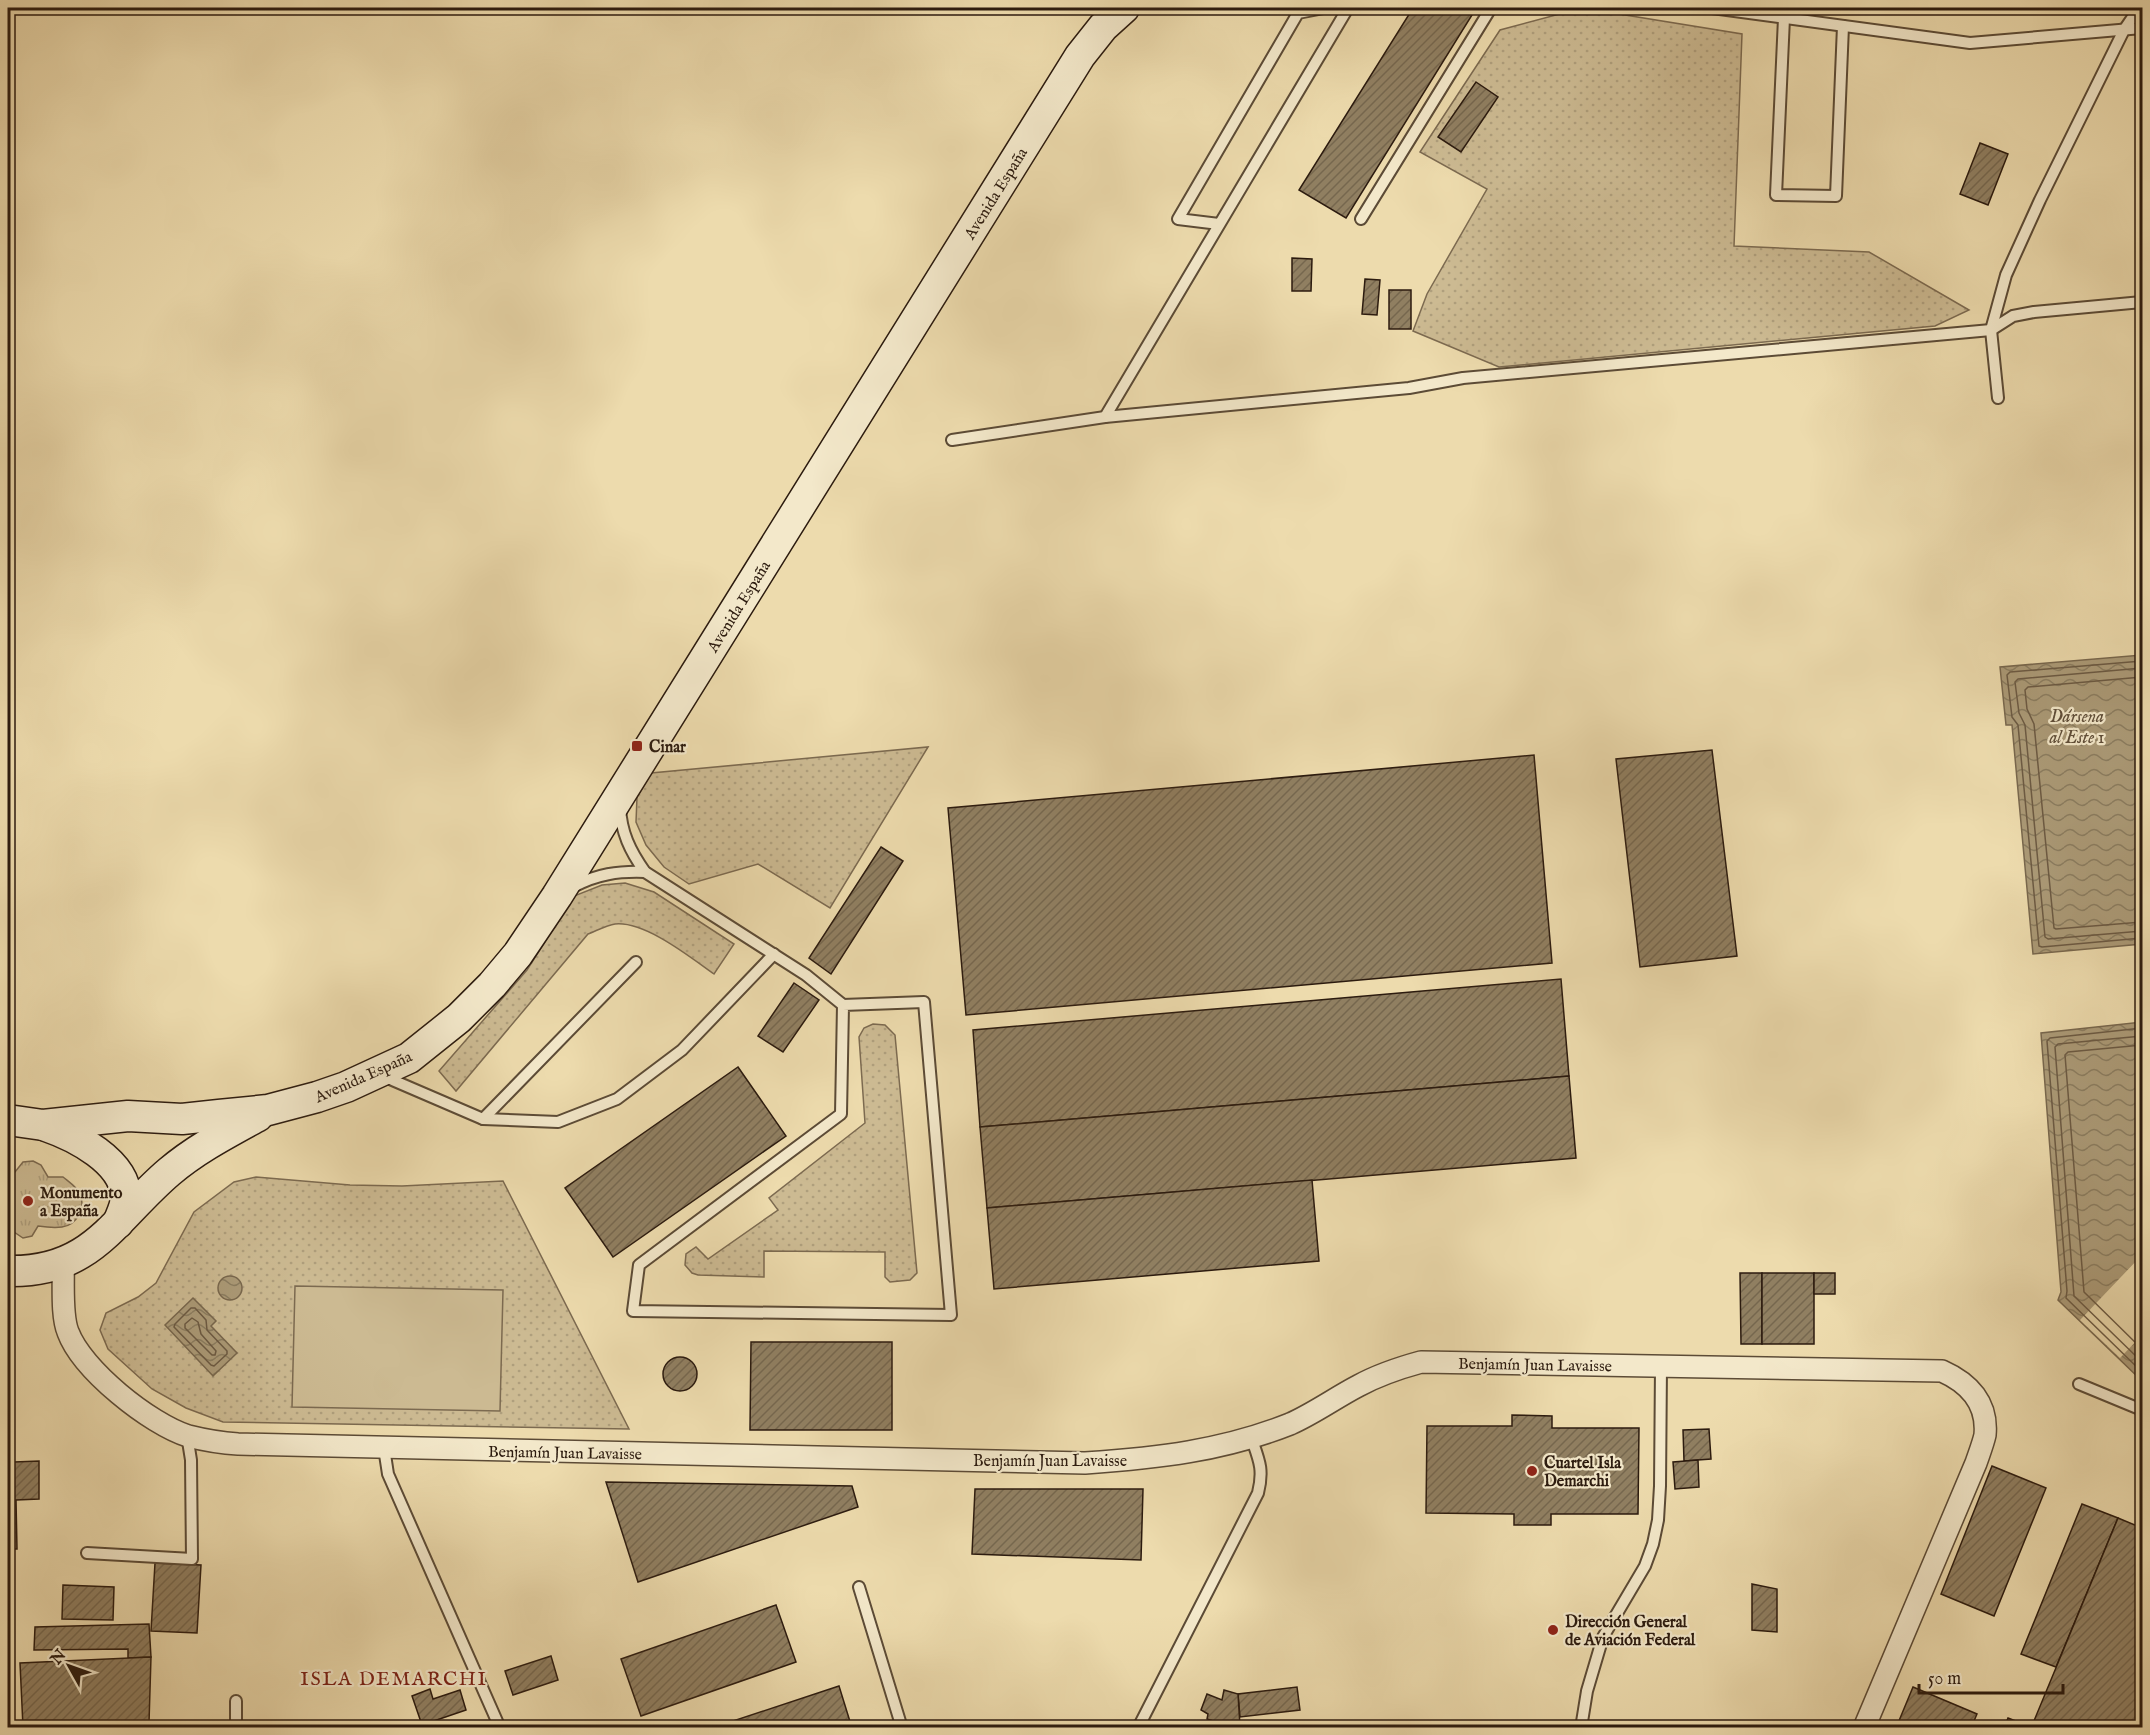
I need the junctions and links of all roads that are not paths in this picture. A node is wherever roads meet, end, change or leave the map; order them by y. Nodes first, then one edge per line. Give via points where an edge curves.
1 (1124, 8) edge
2 (1324, 8) edge
3 (1348, 8) edge
4 (1491, 8) edge
5 (1712, 8) edge
6 (2139, 8) edge
7 (1784, 18) junction
8 (1843, 26) junction
9 (2142, 28) edge
10 (2124, 30) junction
11 (1361, 219) dead end
12 (1219, 224) junction
13 (2142, 302) edge
14 (1991, 330) junction
15 (1998, 398) dead end
16 (1105, 417) junction
17 (951, 440) dead end
18 (620, 794) junction
19 (645, 872) junction
20 (557, 896) junction
21 (774, 954) junction
22 (636, 962) dead end
23 (843, 1005) junction
24 (377, 1073) junction
25 (268, 1110) junction
26 (483, 1119) junction
27 (8, 1120) edge
28 (43, 1125) junction
29 (118, 1223) junction
30 (63, 1263) junction
31 (8, 1271) edge
32 (1661, 1366) junction
33 (2079, 1384) dead end
34 (2142, 1410) edge
35 (187, 1436) junction
36 (1251, 1437) junction
37 (384, 1448) junction
38 (87, 1553) dead end
39 (859, 1587) dead end
40 (236, 1701) dead end
41 (236, 1728) edge
42 (500, 1728) edge
43 (902, 1728) edge
44 (1138, 1728) edge
45 (1581, 1728) edge
46 (1864, 1728) edge

1 - 18 street, Avenida España via 1080,56
2 - 12 lane via 1298,13 1178,219
3 - 12 lane
4 - 11 lane
5 - 7 lane
6 - 10 lane
7 - 8 lane
7 - 8 lane via 1776,195 1836,196
8 - 10 lane via 1970,43
9 - 10 lane
10 - 14 lane via 2006,275
12 - 16 lane
13 - 14 lane via 2013,316
14 - 15 lane
14 - 16 lane via 1463,378 1409,388
16 - 17 lane
18 - 19 lane via 624,835
18 - 20 street, Avenida España
19 - 20 lane via 601,875
19 - 21 lane
20 - 24 street, Avenida España via 518,954 459,1018 409,1058
21 - 23 lane
21 - 26 lane via 682,1050 617,1099 558,1122
22 - 26 lane
23 - 23 lane via 841,1114 639,1265 633,1311 951,1315 924,1002
24 - 25 street, Avenida España via 317,1097
24 - 26 lane
25 - 28 street, Avenida España via 182,1119 128,1116
25 - 29 street, Avenida España via 191,1155
27 - 28 street, Avenida España
28 - 29 street via 86,1144 114,1169 126,1196
29 - 30 street, Avenida España
30 - 31 street, Avenida España via 39,1270
30 - 35 street, Benjamín Juan Lavaisse via 67,1331 78,1350 130,1403
32 - 36 street, Benjamín Juan Lavaisse via 1421,1362 1391,1370 1292,1423
32 - 45 lane via 1660,1486 1653,1544 1645,1566 1603,1638
32 - 46 street, Benjamín Juan Lavaisse via 1930,1370 1953,1376 1973,1391 1985,1425 1976,1463
33 - 34 lane
35 - 37 street, Benjamín Juan Lavaisse via 220,1443
35 - 38 lane via 191,1460 192,1559
36 - 37 street, Benjamín Juan Lavaisse via 1156,1458 1085,1463
36 - 44 lane via 1262,1477 1258,1493
37 - 42 lane via 388,1474
39 - 43 lane
40 - 41 lane

